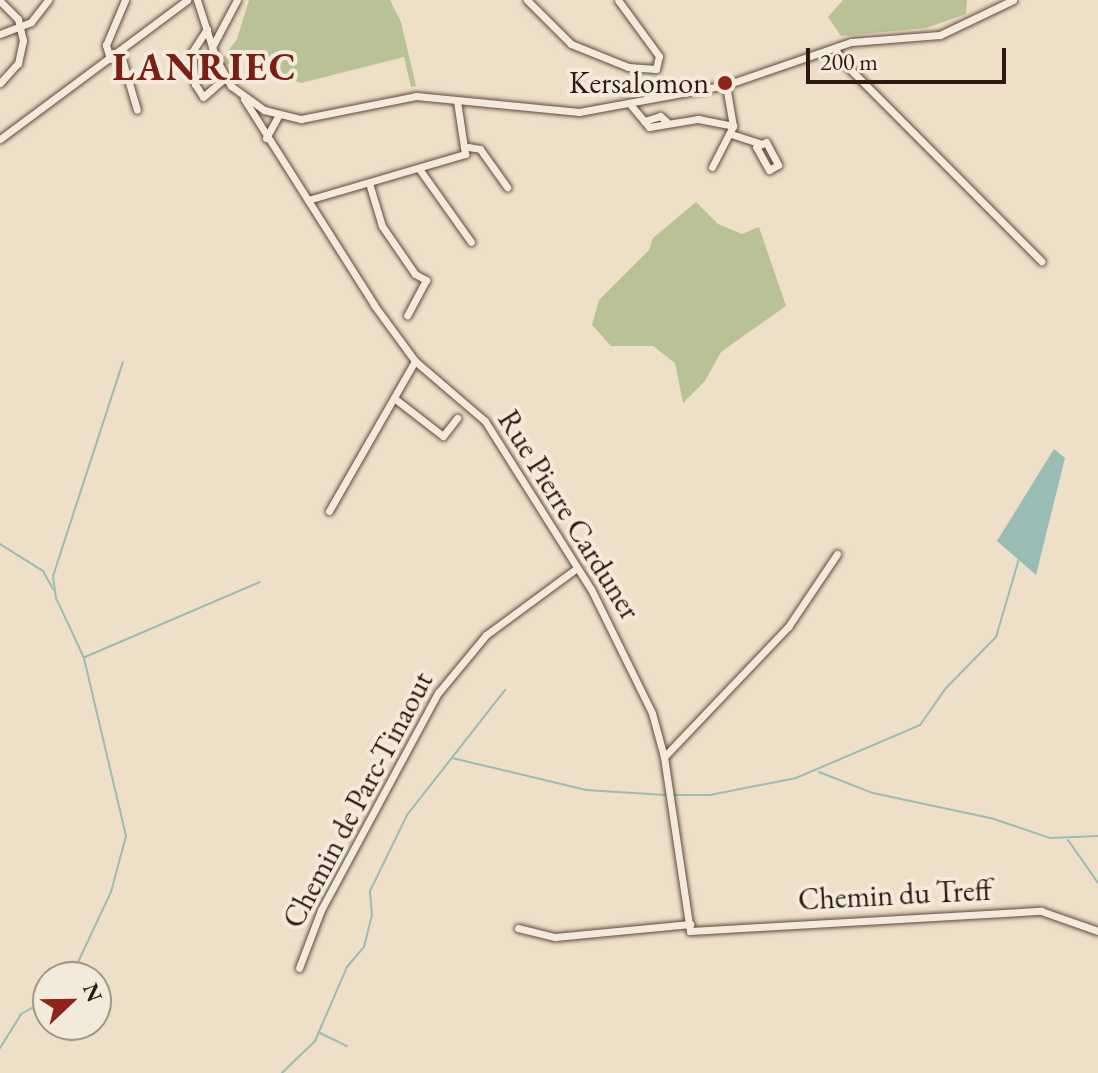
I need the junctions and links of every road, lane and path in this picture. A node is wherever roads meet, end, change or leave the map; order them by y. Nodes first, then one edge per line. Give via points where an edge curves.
1 (48, 0) edge
2 (125, 0) edge
3 (187, 0) edge
4 (197, 0) edge
5 (237, 0) edge
6 (527, 0) edge
7 (618, 0) edge
8 (1013, 0) edge
9 (0, 1) edge
10 (21, 26) junction
11 (207, 29) junction
12 (0, 34) edge
13 (212, 47) junction
14 (835, 48) junction
15 (120, 52) junction
16 (110, 59) junction
17 (225, 78) junction
18 (0, 83) edge
19 (726, 85) junction
20 (244, 99) junction
21 (457, 101) junction
22 (629, 103) junction
23 (137, 110) dead end
24 (278, 116) junction
25 (732, 130) junction
26 (0, 139) edge
27 (266, 139) junction
28 (761, 144) dead end
29 (468, 147) junction
30 (712, 167) dead end
31 (420, 170) junction
32 (369, 183) junction
33 (507, 187) dead end
34 (308, 200) junction
35 (471, 242) dead end
36 (1041, 261) dead end
37 (407, 315) dead end
38 (415, 361) junction
39 (394, 398) junction
40 (457, 418) dead end
41 (329, 511) dead end
42 (837, 554) dead end
43 (577, 568) junction
44 (664, 757) junction
45 (690, 927) junction
46 (518, 928) dead end
47 (1098, 931) edge
48 (299, 968) dead end

1 - 10 street via 31,22
2 - 16 street via 110,31
3 - 15 street
4 - 11 street
5 - 13 street
6 - 7 street via 571,44 628,67 656,69 659,56
8 - 14 street via 940,35
9 - 10 street
10 - 12 street
10 - 18 street via 18,63
11 - 13 street
11 - 17 street via 192,52 195,84 203,97
13 - 17 street
14 - 19 street
14 - 36 street via 841,60
15 - 16 street
15 - 23 street
16 - 26 street
17 - 20 street
19 - 22 street
19 - 25 street
20 - 24 street
20 - 27 street, Rue Pierre Carduner
21 - 22 street via 555,112
21 - 24 street via 416,96 313,118
21 - 29 street
22 - 25 street via 644,121 660,116 666,121 698,119
24 - 27 street
25 - 28 street
25 - 30 street
27 - 34 street, Rue Pierre Carduner
29 - 31 street via 456,160
29 - 33 street via 480,149
31 - 32 street
31 - 35 street
32 - 34 street
32 - 37 street via 382,226 415,274 426,280
34 - 38 street, Rue Pierre Carduner
38 - 39 street
38 - 43 street, Rue Pierre Carduner via 485,421
39 - 40 street via 443,436
39 - 41 street
42 - 44 street via 788,627
43 - 44 street, Rue Pierre Carduner via 636,675
43 - 48 street, Chemin de Parc-Tinaout via 486,635 438,693 321,910
44 - 45 street, Rue Pierre Carduner
45 - 46 street, Chemin du Treff via 555,937
45 - 47 street, Chemin du Treff via 1041,911

